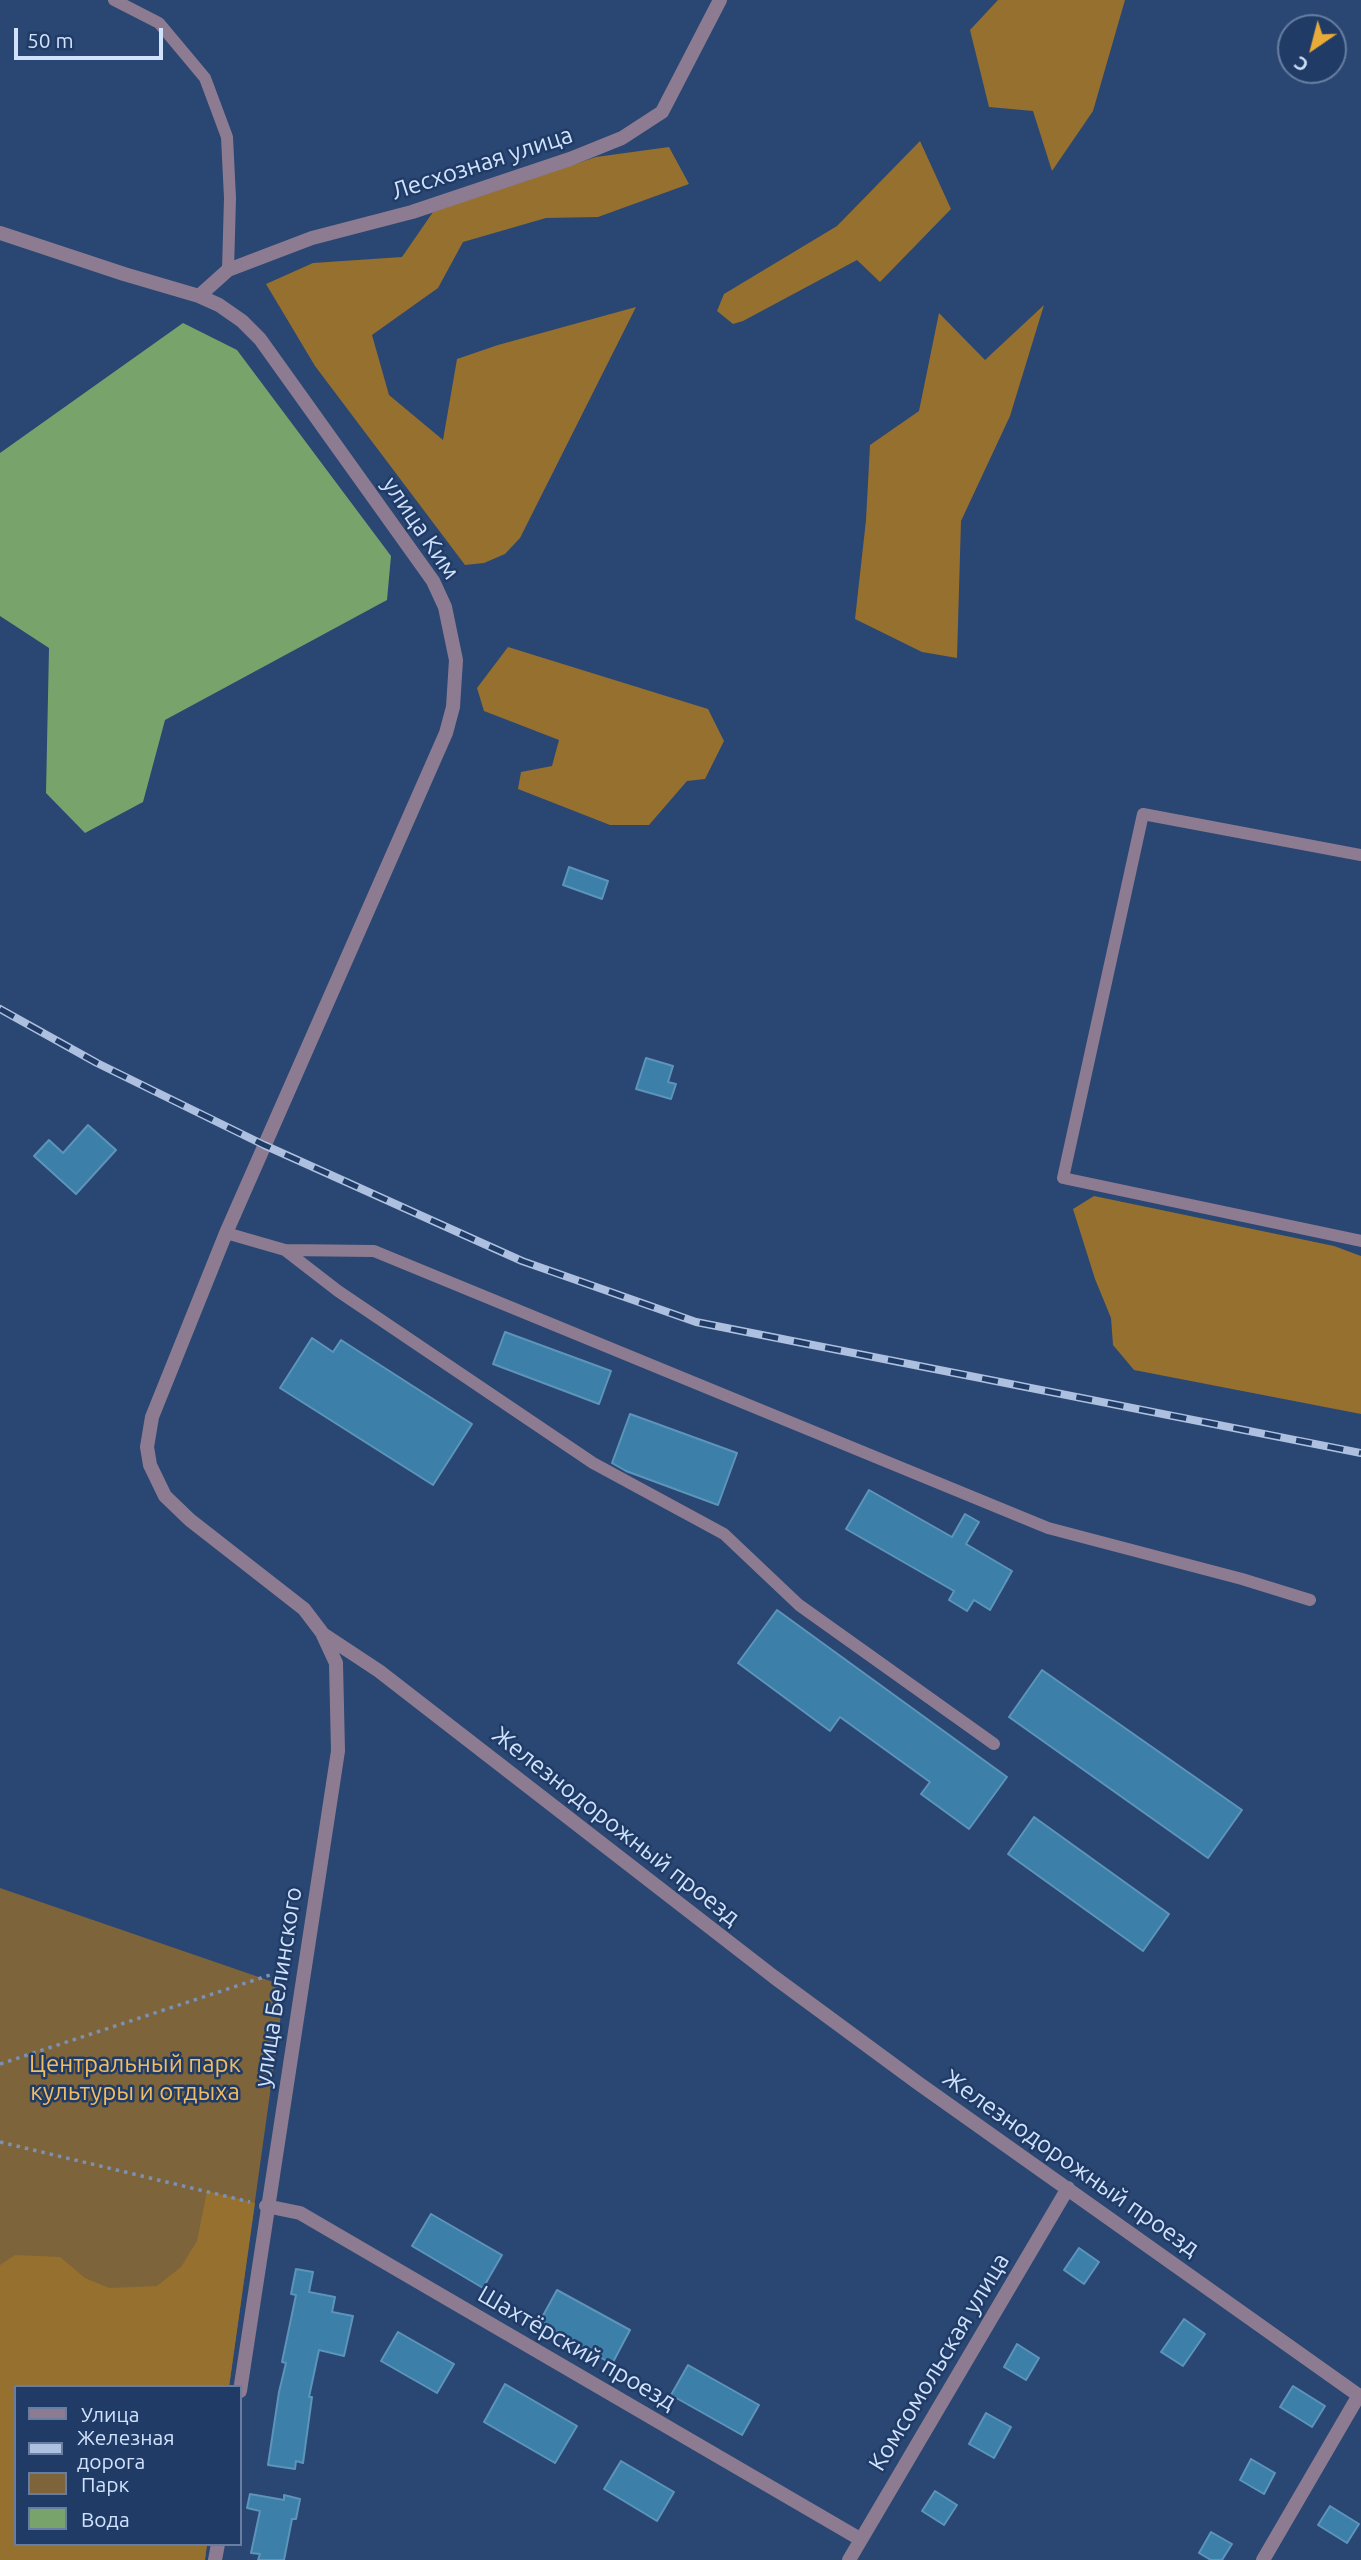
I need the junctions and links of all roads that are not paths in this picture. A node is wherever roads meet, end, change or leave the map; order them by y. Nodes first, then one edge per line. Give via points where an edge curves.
1 (114, 0) edge
2 (720, 0) edge
3 (0, 233) edge
4 (228, 270) junction
5 (199, 296) junction
6 (1361, 855) edge
7 (264, 1145) joint
8 (226, 1233) junction
9 (1361, 1241) edge
10 (285, 1250) junction
11 (1310, 1600) dead end
12 (323, 1634) junction
13 (994, 1744) dead end
14 (1068, 2188) junction
15 (266, 2206) junction
16 (241, 2385) edge
17 (1360, 2396) edge
18 (860, 2539) junction
19 (849, 2560) edge
20 (1263, 2560) edge

1 - 4 lane via 159,23 205,78 227,137
2 - 4 street, Лесхозная улица via 662,112 622,138 412,212 312,238
3 - 5 street, улица Ким
4 - 5 street, Лесхозная улица
5 - 7 street, улица Ким via 242,321 260,339 433,581 445,607 456,660 446,733
6 - 9 lane via 1143,814 1063,1178
7 - 8 street, Железнодорожный проезд
8 - 10 lane
8 - 12 street, Железнодорожный проезд via 152,1417 149,1465 165,1496 181,1512 304,1609
10 - 11 lane via 374,1251 1048,1528
10 - 13 lane via 338,1291 593,1463 724,1534 799,1605
12 - 14 street, Железнодорожный проезд via 379,1671 774,1977
12 - 15 street, улица Белинского via 336,1663 338,1751
14 - 17 street, Железнодорожный проезд
14 - 18 street, Комсомольская улица
15 - 16 street, улица Белинского
15 - 18 street, Шахтёрский проезд via 300,2213
17 - 20 street
18 - 19 street, Комсомольская улица

